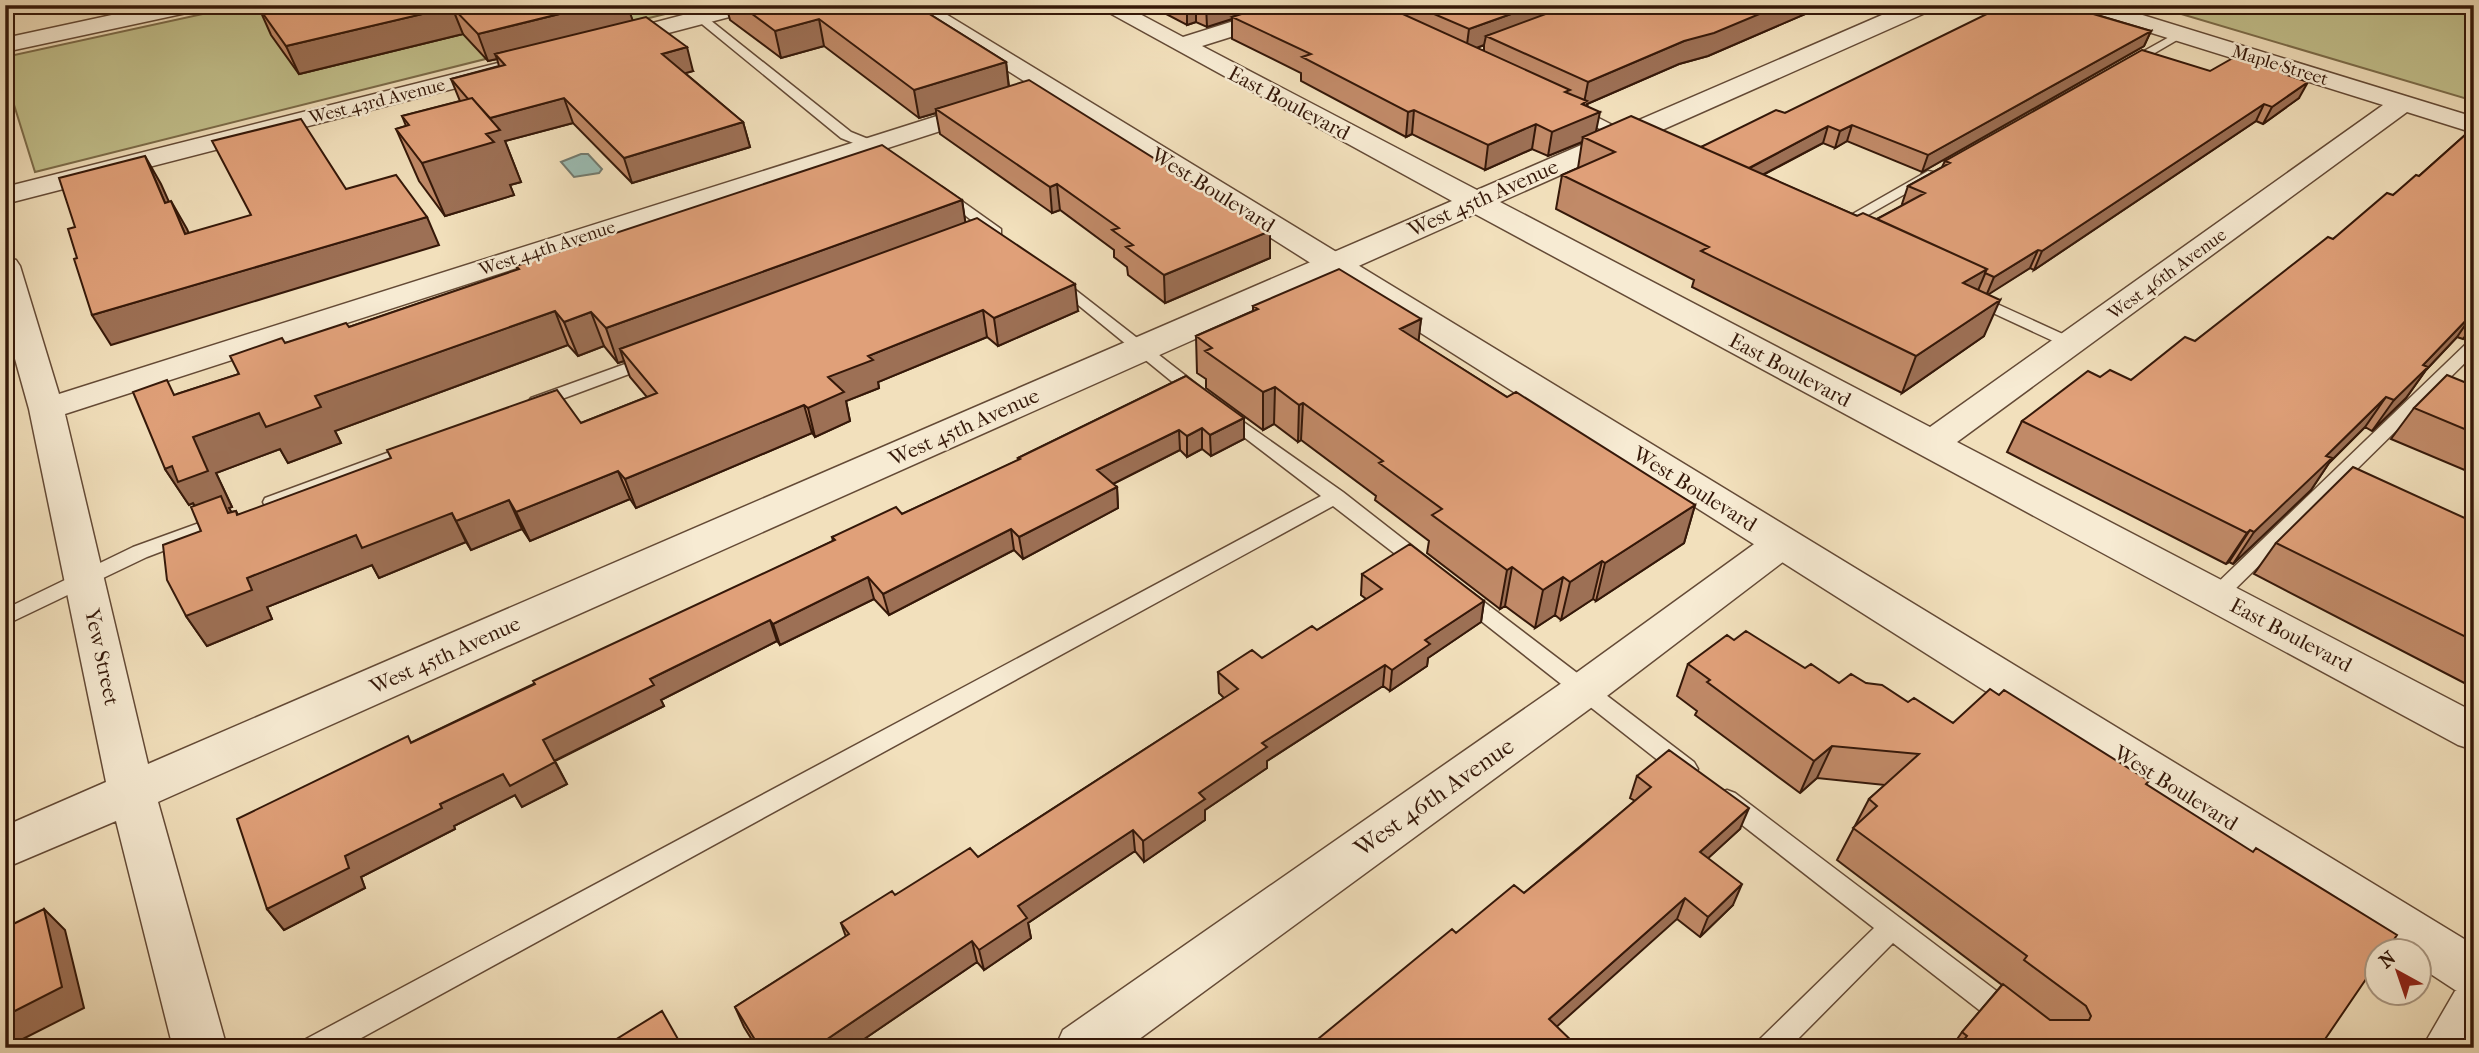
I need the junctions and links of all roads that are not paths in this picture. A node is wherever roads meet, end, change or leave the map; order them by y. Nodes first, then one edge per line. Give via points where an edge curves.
1 (191, 5) edge
2 (748, 5) edge
3 (915, 5) edge
4 (1106, 5) edge
5 (1309, 5) edge
6 (1923, 5) edge
7 (2086, 5) edge
8 (701, 18) junction
9 (2180, 34) junction
10 (5, 45) edge
11 (592, 45) edge
12 (1181, 45) junction
13 (525, 63) edge
14 (2117, 69) edge
15 (1048, 88) junction
16 (2403, 103) junction
17 (1565, 105) edge
18 (2474, 125) edge
19 (1633, 141) junction
20 (871, 145) junction
21 (905, 164) edge
22 (1937, 171) edge
23 (928, 180) edge
24 (5, 196) edge
25 (1475, 202) junction
26 (994, 230) junction
27 (1841, 237) edge
28 (968, 240) edge
29 (1015, 247) edge
30 (1036, 264) edge
31 (1333, 264) junction
32 (8, 286) edge
33 (1965, 294) edge
34 (2070, 344) junction
35 (2474, 345) edge
36 (1141, 349) junction
37 (671, 352) edge
38 (46, 408) junction
39 (515, 411) edge
40 (438, 440) edge
41 (1930, 444) junction
42 (1336, 496) junction
43 (1782, 542) junction
44 (85, 580) junction
45 (2217, 595) junction
46 (5, 618) edge
47 (1584, 690) junction
48 (2474, 733) edge
49 (132, 792) junction
50 (5, 848) edge
51 (1892, 927) junction
52 (2474, 974) edge
53 (2474, 1009) edge
54 (200, 1048) edge
55 (316, 1048) edge
56 (1083, 1048) edge
57 (1770, 1048) edge
58 (2050, 1048) edge
59 (2449, 1048) edge

1 - 10 street
2 - 8 street
3 - 15 street, West Boulevard
4 - 12 street, East Boulevard
5 - 12 street
6 - 19 street, West 45th Avenue
7 - 9 street, Maple Street
8 - 11 street
8 - 20 lane via 846,135
9 - 14 lane
9 - 16 street, Maple Street
12 - 25 street, East Boulevard
13 - 24 street, West 43rd Avenue
15 - 20 street, West 44th Avenue
15 - 31 street, West Boulevard
16 - 18 street, Maple Street
16 - 34 street, West 46th Avenue
17 - 19 lane
19 - 25 street, West 45th Avenue
20 - 21 lane
20 - 38 street, West 44th Avenue
22 - 27 lane via 1829,231
23 - 26 lane
25 - 31 street, West 45th Avenue
25 - 41 street, East Boulevard
26 - 28 lane
26 - 29 lane
30 - 36 lane
31 - 36 street, West 45th Avenue
31 - 43 street, West Boulevard
32 - 38 street, Yew Street
33 - 34 lane
34 - 41 street, West 46th Avenue
35 - 45 lane
36 - 42 lane
36 - 49 street, West 45th Avenue
37 - 39 lane
38 - 44 street, Yew Street
40 - 44 lane via 140,552
41 - 45 street, East Boulevard
42 - 47 lane
42 - 55 lane
43 - 47 street, West 46th Avenue
43 - 52 street, West Boulevard
44 - 46 lane
44 - 49 street, Yew Street
45 - 48 street, East Boulevard
47 - 51 lane
47 - 56 street, West 46th Avenue
49 - 50 street, West 45th Avenue
49 - 54 street, Yew Street
51 - 57 lane
51 - 58 lane
53 - 59 street

